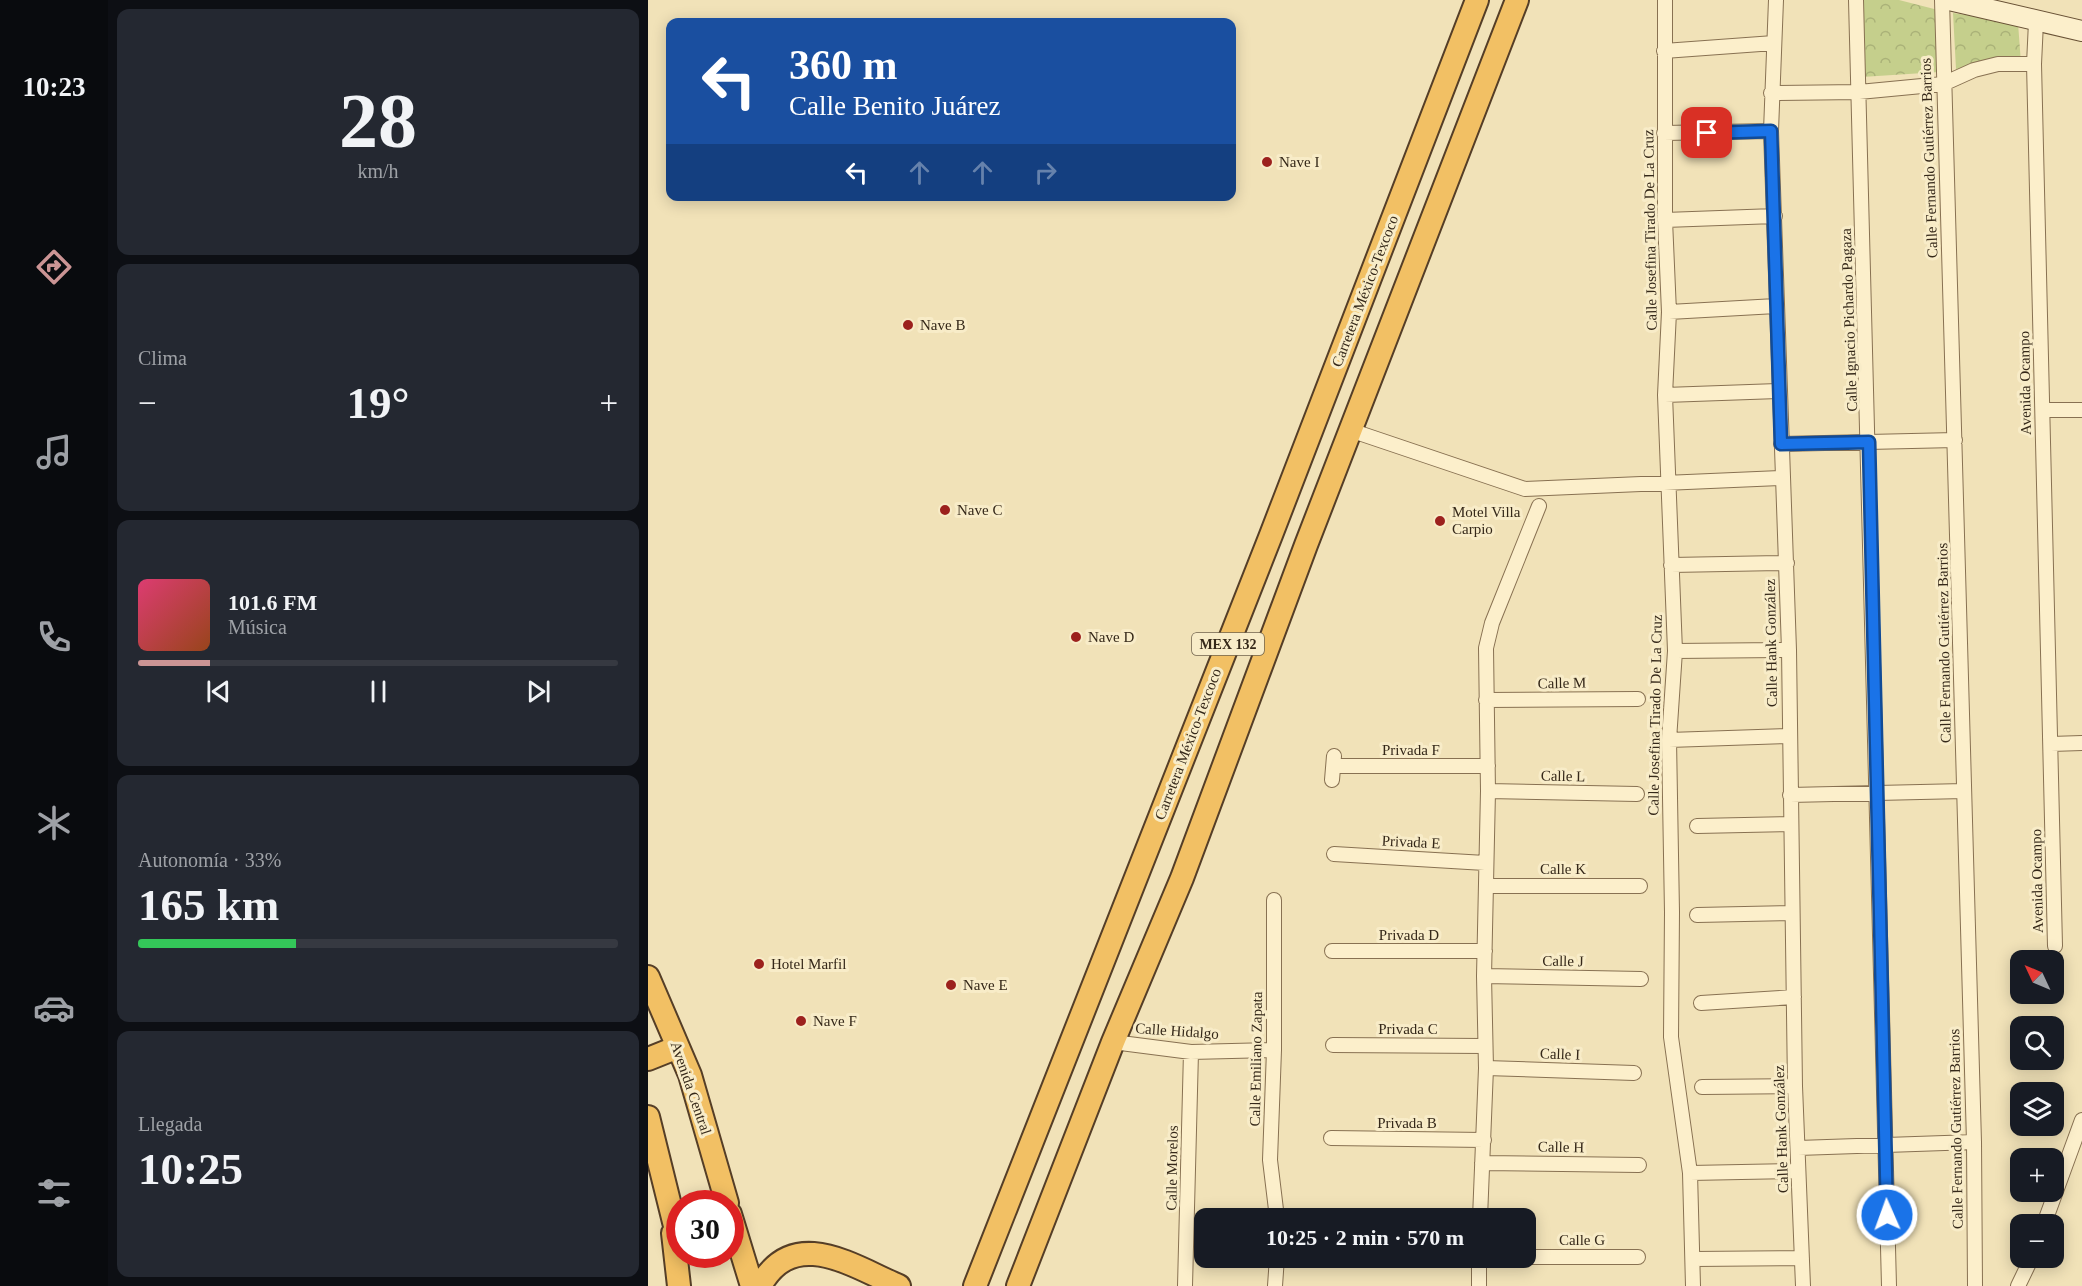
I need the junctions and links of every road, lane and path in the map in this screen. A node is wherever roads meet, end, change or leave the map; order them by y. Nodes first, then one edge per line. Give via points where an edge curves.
1 (1477, 0) edge
2 (1517, 0) edge
3 (1665, 0) edge
4 (1776, 0) edge
5 (1856, 0) edge
6 (1942, 0) edge
7 (1949, 0) edge
8 (2036, 22) junction
9 (2082, 31) edge
10 (1774, 43) junction
11 (1664, 51) junction
12 (2034, 64) junction
13 (1943, 84) junction
14 (1859, 92) junction
15 (1771, 93) junction
16 (1771, 131) junction
17 (1664, 133) junction
18 (1774, 216) junction
19 (1665, 220) junction
20 (1776, 306) junction
21 (1669, 312) junction
22 (1778, 391) junction
23 (1665, 395) junction
24 (2043, 410) junction
25 (2082, 410) edge
26 (1350, 430) junction
27 (1955, 440) junction
28 (1869, 442) junction
29 (1781, 444) junction
30 (1782, 478) junction
31 (1667, 484) junction
32 (1539, 506) dead end
33 (1270, 535) junction
34 (1306, 545) junction
35 (1787, 563) junction
36 (1671, 565) junction
37 (1258, 568) junction
38 (1293, 581) junction
39 (1789, 650) junction
40 (1675, 651) junction
41 (1638, 699) dead end
42 (1486, 700) junction
43 (1789, 736) junction
44 (1669, 740) junction
45 (2082, 743) edge
46 (2051, 744) junction
47 (1488, 766) junction
48 (1334, 767) dead end
49 (1488, 791) junction
50 (1964, 791) junction
51 (1878, 793) junction
52 (1637, 794) dead end
53 (1790, 795) junction
54 (1791, 824) junction
55 (1697, 826) dead end
56 (1334, 854) dead end
57 (1485, 863) junction
58 (1487, 885) junction
59 (1640, 886) dead end
60 (1274, 900) dead end
61 (1792, 913) junction
62 (1698, 915) dead end
63 (2055, 945) dead end
64 (1332, 951) dead end
65 (1485, 951) junction
66 (1484, 976) junction
67 (648, 977) edge
68 (1641, 979) dead end
69 (1794, 997) junction
70 (1701, 1003) dead end
71 (1113, 1042) junction
72 (1333, 1045) dead end
73 (1484, 1046) junction
74 (678, 1047) junction
75 (1274, 1050) junction
76 (1191, 1052) junction
77 (648, 1059) edge
78 (1486, 1068) junction
79 (1634, 1073) dead end
80 (1795, 1086) junction
81 (1702, 1087) dead end
82 (648, 1117) edge
83 (2082, 1120) edge
84 (1331, 1138) dead end
85 (1484, 1140) junction
86 (1974, 1142) junction
87 (1885, 1144) junction
88 (1798, 1148) junction
89 (1482, 1163) junction
90 (1639, 1165) dead end
91 (1798, 1171) junction
92 (1690, 1173) junction
93 (723, 1190) edge
94 (666, 1193) edge
95 (1276, 1208) edge
96 (1480, 1208) edge
97 (2048, 1214) edge
98 (1536, 1257) edge
99 (1638, 1257) dead end
100 (1694, 1258) junction
101 (1802, 1258) junction
102 (744, 1260) edge
103 (677, 1268) edge
104 (686, 1268) edge
105 (1276, 1268) edge
106 (1479, 1268) edge
107 (2027, 1268) edge
108 (679, 1286) edge
109 (690, 1286) edge
110 (752, 1286) edge
111 (759, 1286) edge
112 (899, 1286) edge
113 (975, 1286) edge
114 (1018, 1286) edge
115 (1185, 1286) edge
116 (1275, 1286) edge
117 (1479, 1286) edge
118 (1693, 1286) edge
119 (1803, 1286) edge
120 (1889, 1286) edge
121 (1975, 1286) edge
122 (2018, 1286) edge

1 - 33 highway, Carretera México-Texcoco / MEX 132
2 - 26 highway, MEX 132
3 - 11 street, Calle Josefina Tirado De La Cruz
4 - 10 street, Calle Hank González
5 - 14 street, Calle Ignacio Pichardo Pagaza
6 - 13 street, Calle Fernando Gutiérrez Barrios
7 - 8 main road
8 - 9 main road
8 - 12 street, Avenida Ocampo
10 - 11 street
10 - 15 street, Calle Hank González
11 - 17 street, Calle Josefina Tirado De La Cruz
12 - 13 street via 1998,64
12 - 24 street, Avenida Ocampo
13 - 14 street
13 - 27 street, Calle Fernando Gutiérrez Barrios
14 - 15 street
14 - 28 street, Calle Ignacio Pichardo Pagaza
15 - 16 street, Calle Hank González
16 - 17 street
16 - 18 street, Calle Hank González
17 - 19 street, Calle Josefina Tirado De La Cruz
18 - 19 street
18 - 20 street, Calle Hank González
19 - 21 street, Calle Josefina Tirado De La Cruz
20 - 21 street
20 - 22 street, Calle Hank González
21 - 23 street, Calle Josefina Tirado De La Cruz
22 - 23 street
22 - 29 street, Calle Hank González
23 - 31 street, Calle Josefina Tirado De La Cruz
24 - 25 street
24 - 46 street, Avenida Ocampo
26 - 31 street via 1525,489
26 - 34 highway, MEX 132
27 - 28 street
27 - 50 street, Calle Fernando Gutiérrez Barrios
28 - 29 street
28 - 51 street, Calle Ignacio Pichardo Pagaza
29 - 30 street, Calle Hank González
30 - 31 street
30 - 35 street, Calle Hank González
31 - 36 street, Calle Josefina Tirado De La Cruz
32 - 42 street via 1488,636
33 - 34 highway via 1275,546 1285,552 1297,552
33 - 37 highway, Carretera México-Texcoco / MEX 132
34 - 38 highway, MEX 132
35 - 36 street
35 - 39 street, Calle Hank González
36 - 40 street, Calle Josefina Tirado De La Cruz
37 - 38 highway via 1268,561 1280,562 1290,570
37 - 113 highway, Carretera México-Texcoco / MEX 132
38 - 71 highway, MEX 132 via 1182,878
39 - 40 street
39 - 43 street, Calle Hank González
40 - 44 street, Calle Josefina Tirado De La Cruz
41 - 42 street, Calle M
42 - 47 street
43 - 44 street
43 - 53 street, Calle Hank González
44 - 92 street, Calle Josefina Tirado De La Cruz via 1671,1037
45 - 46 street
46 - 63 street, Avenida Ocampo
47 - 48 street, Privada F
47 - 49 street
49 - 52 street, Calle L
49 - 57 street
50 - 51 street
50 - 86 street, Calle Fernando Gutiérrez Barrios
51 - 53 street
51 - 87 street, Calle Ignacio Pichardo Pagaza
53 - 54 street, Calle Hank González
54 - 55 street
54 - 61 street, Calle Hank González
56 - 57 street, Privada E
57 - 58 street
58 - 59 street, Calle K
58 - 65 street
60 - 75 street, Calle Emiliano Zapata
61 - 62 street
61 - 69 street, Calle Hank González
64 - 65 street, Privada D
65 - 66 street
66 - 68 street, Calle J
66 - 73 street
67 - 74 highway, Avenida Central
69 - 70 street
69 - 80 street, Calle Hank González
71 - 76 street, Calle Hidalgo
71 - 114 highway, MEX 132
72 - 73 street, Privada C
73 - 78 street
74 - 77 highway
74 - 93 highway, Avenida Central
75 - 76 street, Calle Hidalgo
75 - 95 street, Calle Emiliano Zapata via 1270,1160
76 - 115 street, Calle Morelos
78 - 79 street, Calle I
78 - 85 street
80 - 81 street
80 - 88 street, Calle Hank González
82 - 94 highway
83 - 97 street
84 - 85 street, Privada B
85 - 89 street
86 - 87 street
86 - 121 street, Calle Fernando Gutiérrez Barrios
87 - 88 street
87 - 120 street, Calle Ignacio Pichardo Pagaza
88 - 91 street, Calle Hank González
89 - 90 street, Calle H
89 - 96 street
91 - 92 street
91 - 101 street, Calle Hank González
92 - 100 street, Calle Josefina Tirado De La Cruz
98 - 99 street, Calle G
100 - 101 street
100 - 118 street, Calle Josefina Tirado De La Cruz
101 - 119 street, Calle Hank González
102 - 110 highway
103 - 108 highway
104 - 109 highway
105 - 116 street
106 - 117 street
107 - 122 street
111 - 112 highway via 784,1260 811,1252

